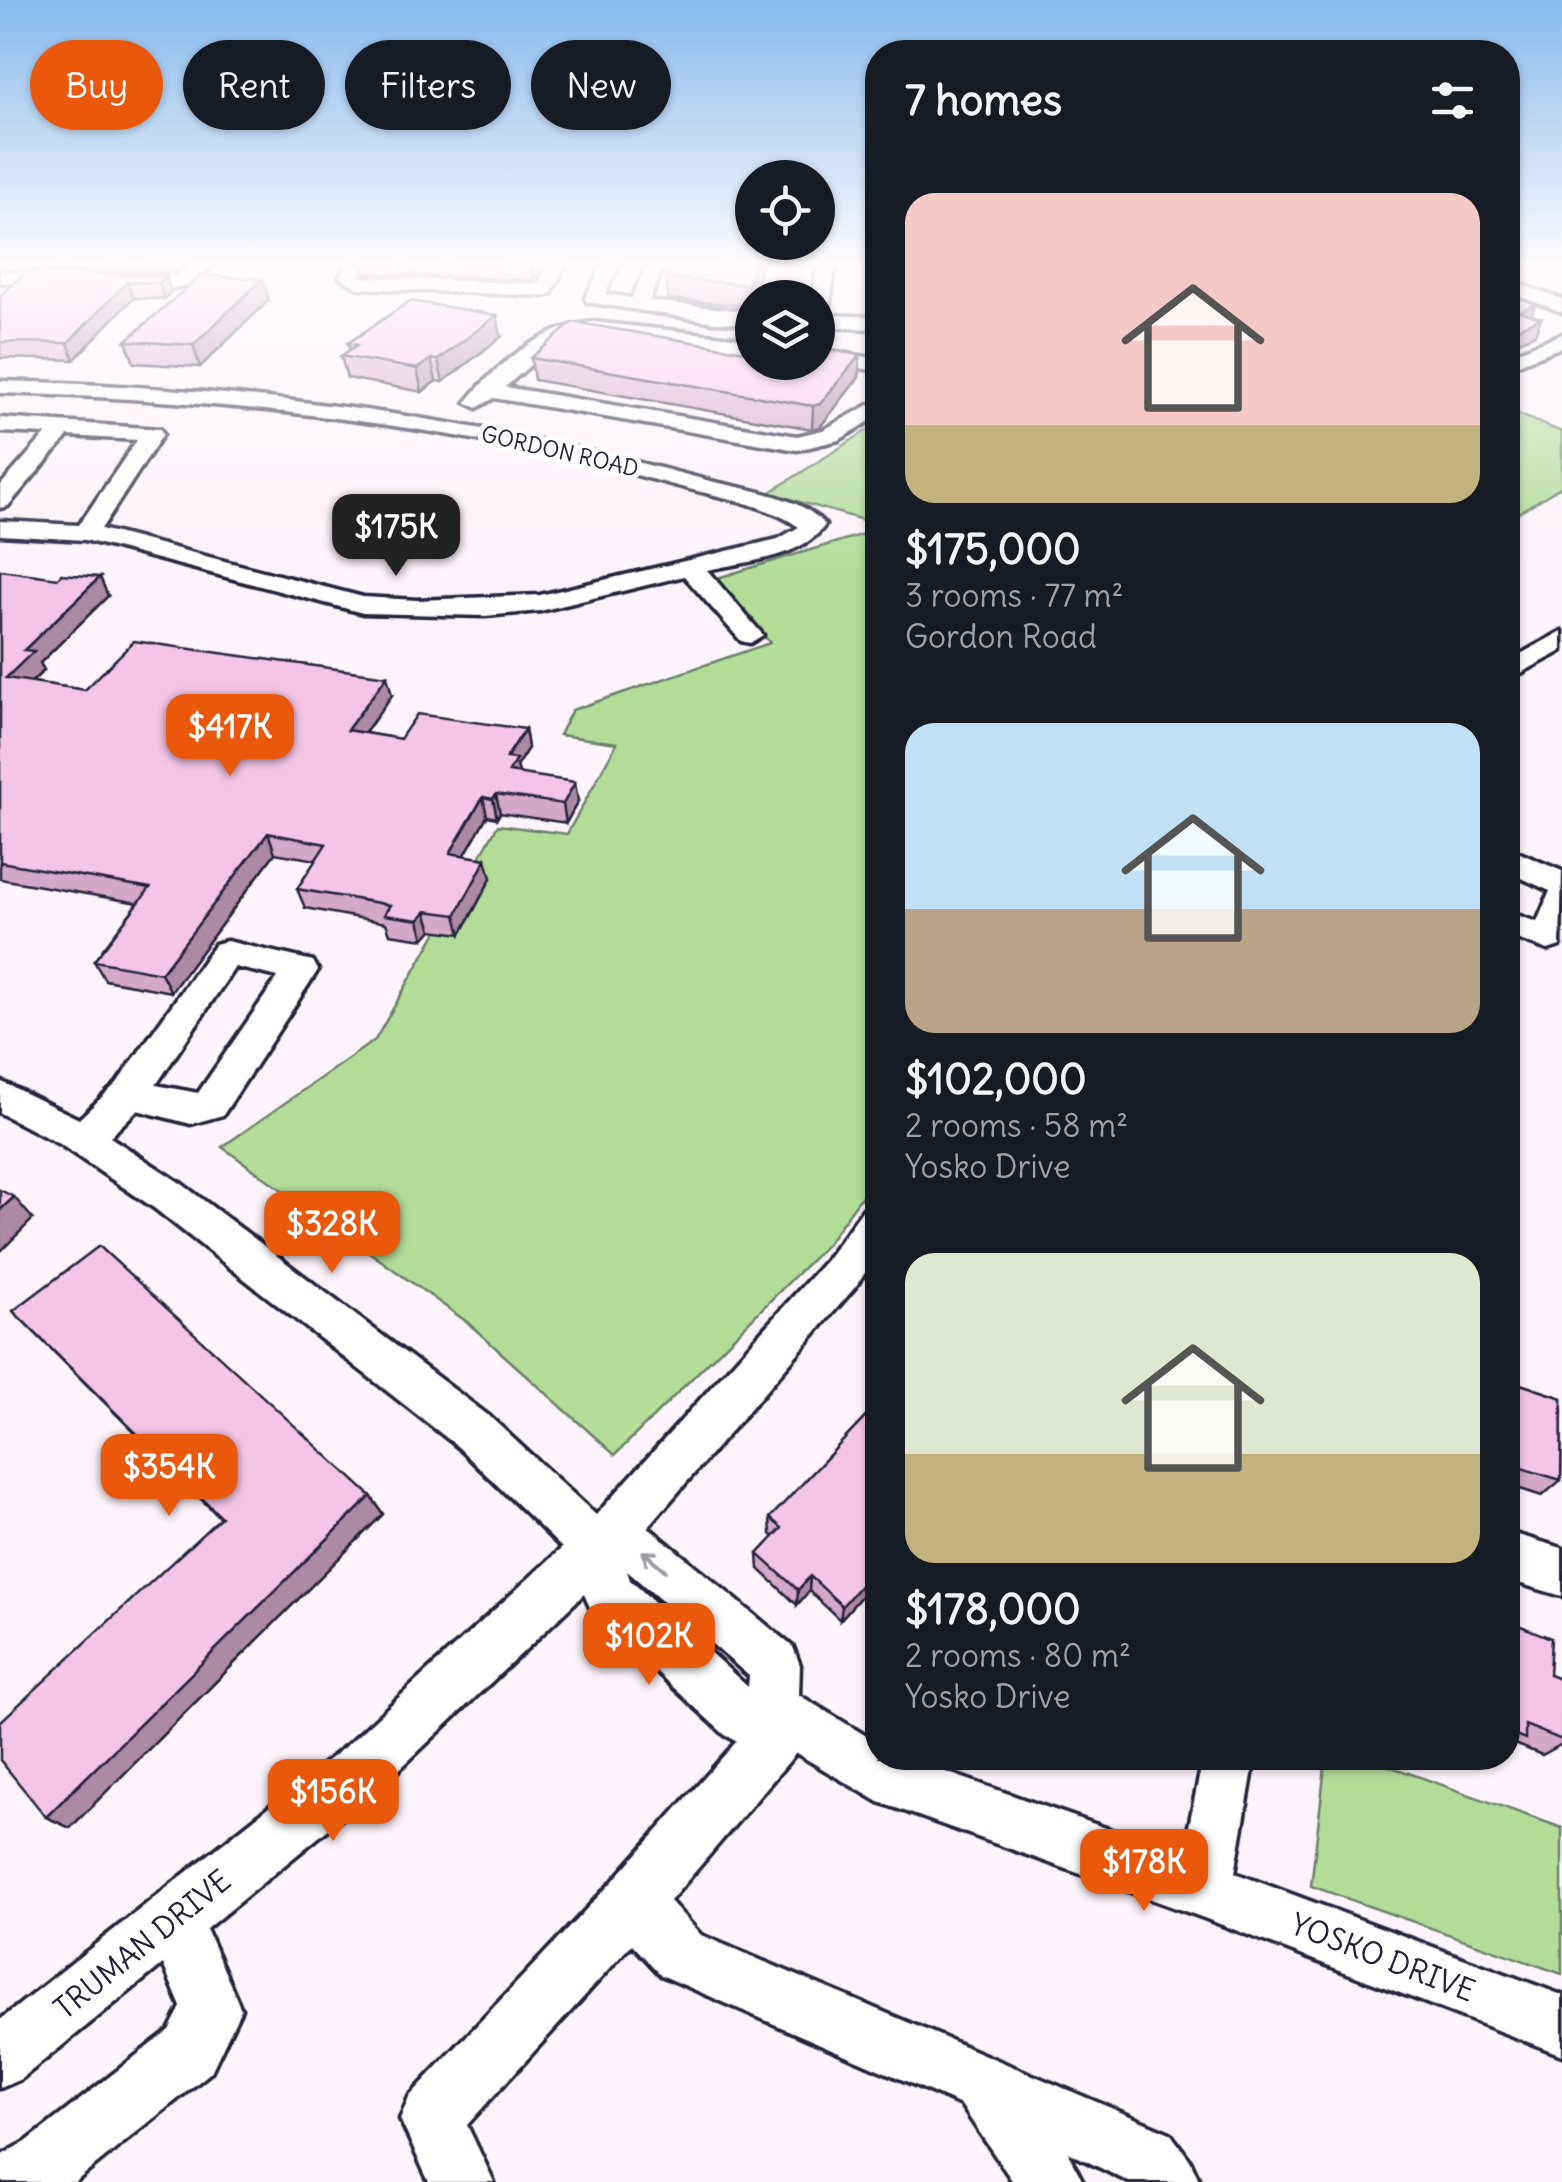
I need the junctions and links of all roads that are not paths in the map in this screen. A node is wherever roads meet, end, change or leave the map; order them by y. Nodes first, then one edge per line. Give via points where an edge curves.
1 (518, 366) edge
2 (0, 387) edge
3 (489, 391) junction
4 (194, 398) junction
5 (865, 414) edge
6 (0, 425) edge
7 (448, 426) junction
8 (63, 428) junction
9 (152, 434) junction
10 (0, 501) edge
11 (0, 528) edge
12 (86, 534) junction
13 (691, 568) junction
14 (750, 634) dead end
15 (1562, 639) edge
16 (1520, 665) edge
17 (1520, 865) edge
18 (1520, 881) edge
19 (1562, 885) edge
20 (1562, 898) edge
21 (1520, 928) edge
22 (130, 1093) junction
23 (0, 1096) edge
24 (83, 1139) junction
25 (865, 1239) edge
26 (597, 1549) junction
27 (1520, 1560) edge
28 (1562, 1572) edge
29 (782, 1713) junction
30 (865, 1756) edge
31 (894, 1770) edge
32 (1227, 1770) edge
33 (1204, 1890) junction
34 (632, 1902) junction
35 (173, 1919) junction
36 (1562, 2025) edge
37 (0, 2058) edge
38 (982, 2084) junction
39 (15, 2182) edge
40 (462, 2182) edge
41 (1051, 2182) edge
42 (1168, 2182) edge

1 - 3 street
2 - 4 street, GORDON ROAD
3 - 5 street via 797,443 821,440
3 - 7 street
4 - 7 street, GORDON ROAD
4 - 9 street
6 - 8 street
7 - 13 street, GORDON ROAD via 637,468 792,511 813,524 804,537 786,544
8 - 9 street
8 - 10 street
9 - 12 street
11 - 12 street
12 - 13 street via 363,605 485,608 540,602
13 - 14 street
15 - 16 street
17 - 19 street
18 - 19 street
20 - 21 street via 1548,938
22 - 22 street via 227,953 301,970 210,1105 191,1109
22 - 24 street
23 - 24 street
24 - 26 street via 168,1196 474,1431
25 - 26 street, TRUMAN DRIVE
26 - 29 street, YOSKO DRIVE via 609,1595 718,1698 743,1717
26 - 35 street, TRUMAN DRIVE via 366,1764
27 - 28 street
29 - 30 street, YOSKO DRIVE
29 - 34 street
31 - 33 street, YOSKO DRIVE
32 - 33 street
33 - 36 street, YOSKO DRIVE
34 - 38 street via 680,1955
34 - 40 street via 431,2119
35 - 37 street, TRUMAN DRIVE
35 - 39 street via 210,2009 205,2028 190,2051 48,2164
38 - 41 street
38 - 42 street via 1148,2155

